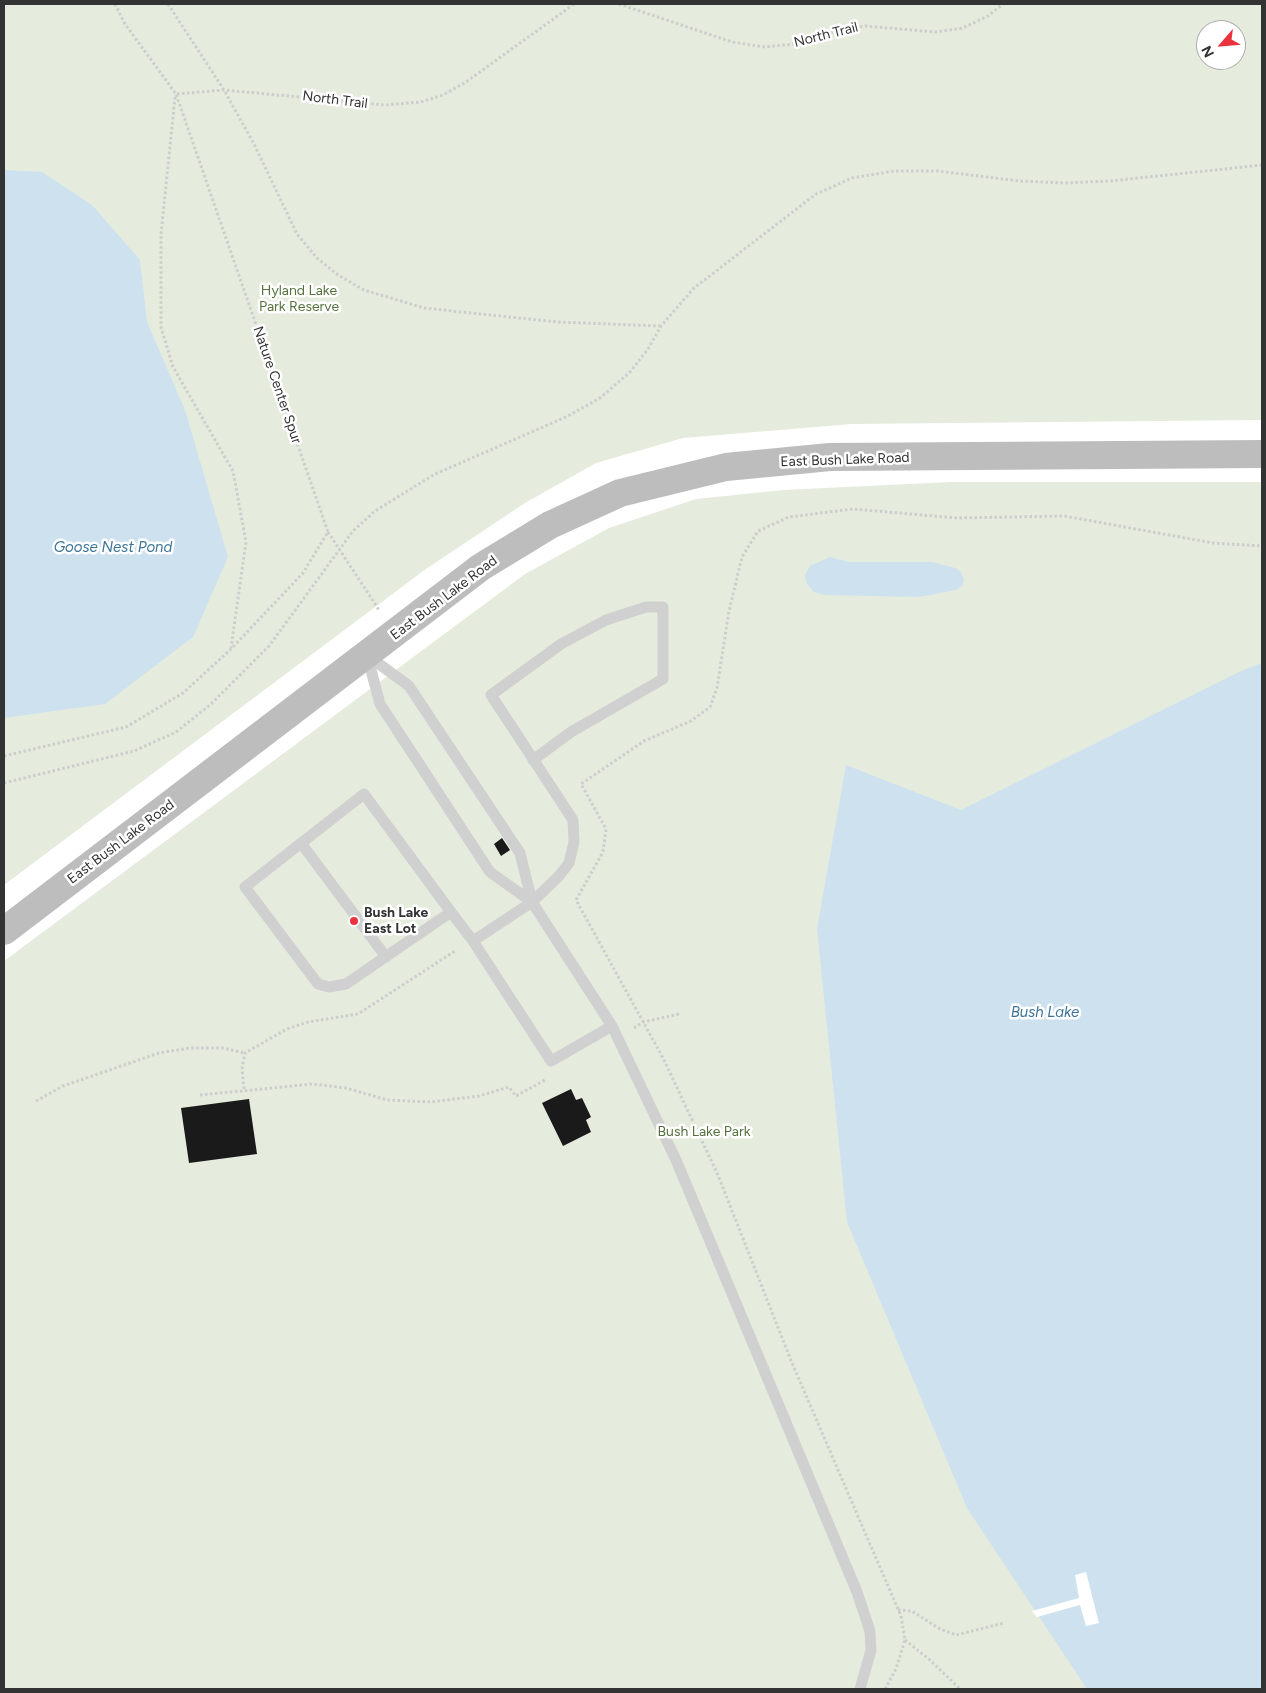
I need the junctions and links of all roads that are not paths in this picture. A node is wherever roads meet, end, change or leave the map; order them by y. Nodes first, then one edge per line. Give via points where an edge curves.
1 (1262, 454) edge
2 (367, 655) junction
3 (533, 760) junction
4 (301, 843) junction
5 (532, 902) junction
6 (451, 912) junction
7 (4, 931) edge
8 (473, 941) junction
9 (386, 957) junction
10 (612, 1026) junction
11 (860, 1689) edge

1 - 2 street, East Bush Lake Road via 830,458 726,467 620,493 550,525 481,567
2 - 5 lane via 380,704 490,872
2 - 5 lane via 409,686 520,853
2 - 7 street, East Bush Lake Road
3 - 3 lane via 491,696 561,644 606,620 646,608 663,607 664,679 570,732
3 - 5 lane via 573,820 574,842 569,862 560,876
4 - 6 lane via 364,794
4 - 9 lane
4 - 9 lane via 245,887 318,984 329,987 346,984
5 - 8 lane
5 - 10 lane
6 - 8 lane
6 - 9 lane
8 - 10 lane via 551,1061
10 - 11 lane via 676,1160 857,1592 870,1631 871,1650

